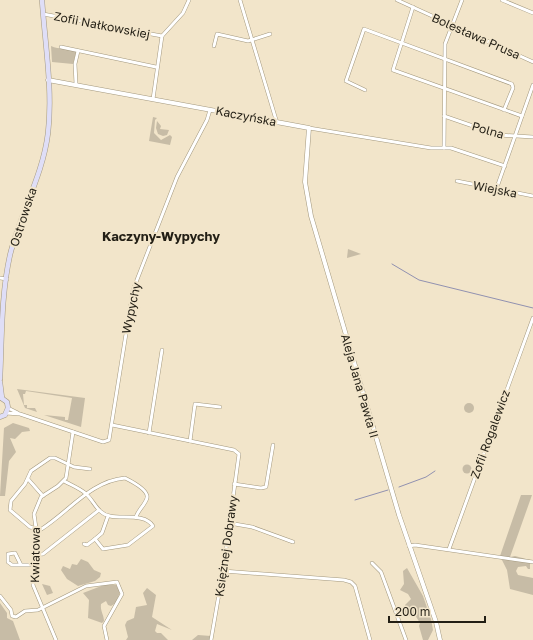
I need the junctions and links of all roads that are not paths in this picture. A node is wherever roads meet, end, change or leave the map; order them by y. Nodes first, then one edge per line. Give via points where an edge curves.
1 (42, 0) edge
2 (189, 0) edge
3 (240, 0) edge
4 (397, 0) edge
5 (462, 0) edge
6 (502, 0) edge
7 (413, 7) junction
8 (43, 14) junction
9 (533, 14) edge
10 (452, 24) junction
11 (270, 34) dead end
12 (162, 36) junction
13 (252, 40) junction
14 (402, 44) junction
15 (214, 46) dead end
16 (61, 47) dead end
17 (78, 51) junction
18 (445, 59) junction
19 (533, 62) edge
20 (156, 67) junction
21 (48, 80) junction
22 (76, 84) junction
23 (533, 85) edge
24 (445, 88) junction
25 (365, 90) dead end
26 (153, 99) junction
27 (210, 110) junction
28 (504, 110) junction
29 (444, 116) junction
30 (522, 116) junction
31 (277, 123) junction
32 (309, 128) junction
33 (515, 136) junction
34 (533, 137) edge
35 (444, 148) junction
36 (505, 166) junction
37 (457, 181) dead end
38 (496, 190) junction
39 (533, 196) edge
40 (0, 278) edge
41 (6, 279) junction
42 (533, 318) edge
43 (162, 350) dead end
44 (0, 380) edge
45 (1, 398) edge
46 (220, 407) dead end
47 (7, 410) junction
48 (0, 418) edge
49 (112, 425) junction
50 (73, 432) junction
51 (149, 433) junction
52 (190, 441) junction
53 (272, 445) dead end
54 (69, 465) junction
55 (90, 469) dead end
56 (28, 479) junction
57 (64, 481) junction
58 (234, 484) junction
59 (87, 494) junction
60 (43, 496) junction
61 (99, 510) junction
62 (108, 516) junction
63 (136, 518) junction
64 (229, 523) junction
65 (36, 530) junction
66 (95, 539) junction
67 (293, 542) dead end
68 (84, 544) dead end
69 (408, 546) junction
70 (449, 549) junction
71 (36, 555) junction
72 (533, 562) edge
73 (372, 563) dead end
74 (21, 565) junction
75 (34, 565) junction
76 (223, 571) junction
77 (0, 596) edge
78 (42, 608) junction
79 (56, 640) edge
80 (106, 640) edge
81 (211, 640) edge
82 (370, 640) edge
83 (406, 640) edge
84 (440, 640) edge

1 - 8 main road, Ostrowska
2 - 12 street via 183,14
3 - 13 street
4 - 7 street, Bolesława Prusa
5 - 10 street
6 - 9 street
7 - 10 street, Bolesława Prusa
7 - 14 street
8 - 12 street, Zofii Nałkowskiej
8 - 21 main road, Ostrowska
10 - 18 street via 445,41
10 - 19 street, Bolesława Prusa
11 - 13 street
12 - 20 street
13 - 15 street via 217,34
13 - 31 street
14 - 18 street
14 - 24 street via 393,70
14 - 25 street via 364,29 346,81
16 - 17 street
17 - 20 street
17 - 22 street via 75,60
18 - 24 street
18 - 28 street via 512,84 513,88
20 - 26 street
21 - 22 street, Kaczyńska
21 - 41 main road, Ostrowska via 49,117 46,147 14,242
22 - 26 street, Kaczyńska
23 - 30 street
24 - 28 street
24 - 29 street
26 - 27 street, Kaczyńska
27 - 31 street, Kaczyńska
27 - 49 street, Wypychy via 177,177 133,290
28 - 30 street
29 - 33 street, Polna via 499,135
29 - 35 street
30 - 33 street
31 - 32 street, Kaczyńska
32 - 35 street, Kaczyńska via 428,148
32 - 69 street, Aleja Jana Pawła II via 305,182 311,216
33 - 34 street, Polna
33 - 36 street
35 - 36 street, Kaczyńska
36 - 38 street
37 - 38 street, Wiejska
38 - 39 street, Wiejska
40 - 41 street
41 - 44 main road, Ostrowska
42 - 70 street, Zofii Rogalewicz
43 - 51 street
44 - 45 main road, Ostrowska
45 - 47 main road via 7,402
46 - 52 street via 195,404
47 - 48 main road
47 - 50 street
49 - 50 street, Wypychy via 109,440 103,442
49 - 51 street
50 - 54 street
51 - 52 street
52 - 58 street, Księżnej Dobrawy via 238,452
53 - 58 street via 266,487
54 - 55 street
54 - 56 street via 50,458 31,471
54 - 57 street
56 - 60 street
56 - 65 street via 11,501 10,508 14,515
57 - 59 street
57 - 60 street
58 - 64 street, Księżnej Dobrawy
59 - 61 street
59 - 63 street via 104,483 127,479 147,494
59 - 65 street via 42,530
60 - 65 street, Kwiatowa via 35,511
61 - 62 street
61 - 71 street via 43,554
62 - 63 street
62 - 66 street via 102,533
63 - 66 street via 153,525 150,530 126,546 103,549
64 - 67 street via 252,527
64 - 76 street, Księżnej Dobrawy
65 - 71 street, Kwiatowa
66 - 68 street via 87,545
69 - 70 street
69 - 84 street, Aleja Jana Pawła II via 436,622
70 - 72 street
71 - 75 street, Kwiatowa
73 - 83 street via 381,572
74 - 74 street via 15,553 8,554 9,563
74 - 75 street
75 - 78 street, Kwiatowa via 33,585
76 - 81 street, Księżnej Dobrawy
76 - 82 street via 351,582 355,586
77 - 78 street via 14,617 26,611
78 - 79 street, Kwiatowa
78 - 80 street via 86,586 116,582 122,594 104,626

